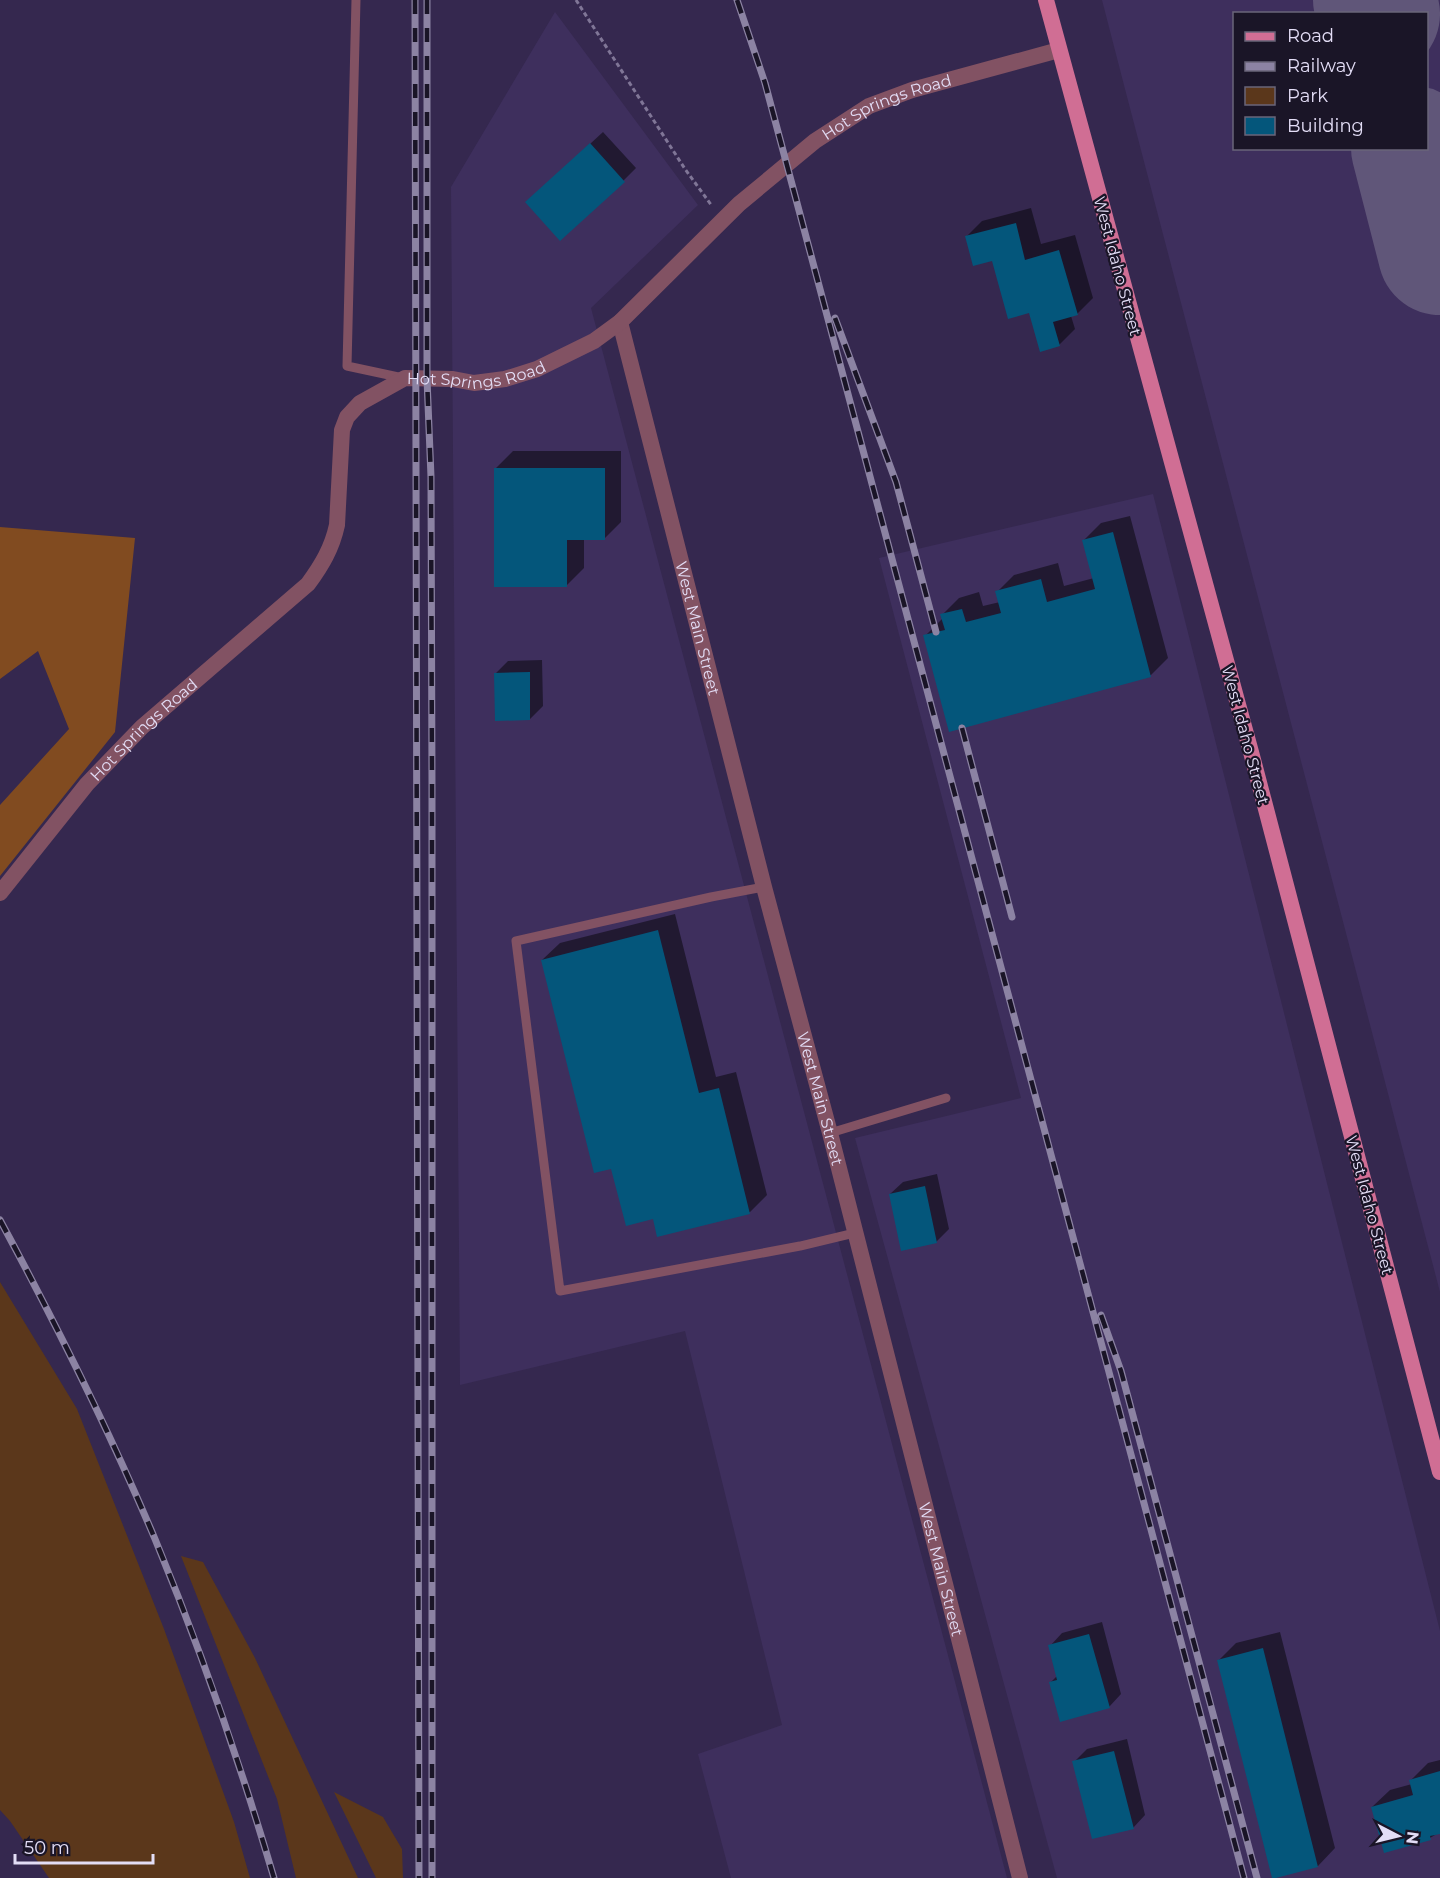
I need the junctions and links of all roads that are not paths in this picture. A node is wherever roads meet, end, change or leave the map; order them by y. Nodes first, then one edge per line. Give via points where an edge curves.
1 (356, 0) edge
2 (1046, 0) edge
3 (1059, 50) junction
4 (620, 322) junction
5 (405, 378) junction
6 (764, 887) junction
7 (0, 893) edge
8 (946, 1098) dead end
9 (830, 1133) junction
10 (854, 1233) junction
11 (1440, 1472) edge
12 (1020, 1878) edge

1 - 5 lane via 347,366
2 - 3 main road, West Idaho Street
3 - 4 street, Hot Springs Road via 912,90 869,106 786,164 722,220
3 - 11 main road, West Idaho Street via 1251,752
4 - 5 street, Hot Springs Road via 563,357 506,379 474,383
4 - 6 street, West Main Street
5 - 7 street, Hot Springs Road via 360,403 347,417 342,430 334,538 327,558 308,584 142,727 87,784
6 - 9 street, West Main Street
6 - 10 lane via 516,941 560,1291
8 - 9 lane
9 - 10 street, West Main Street
10 - 12 street, West Main Street

